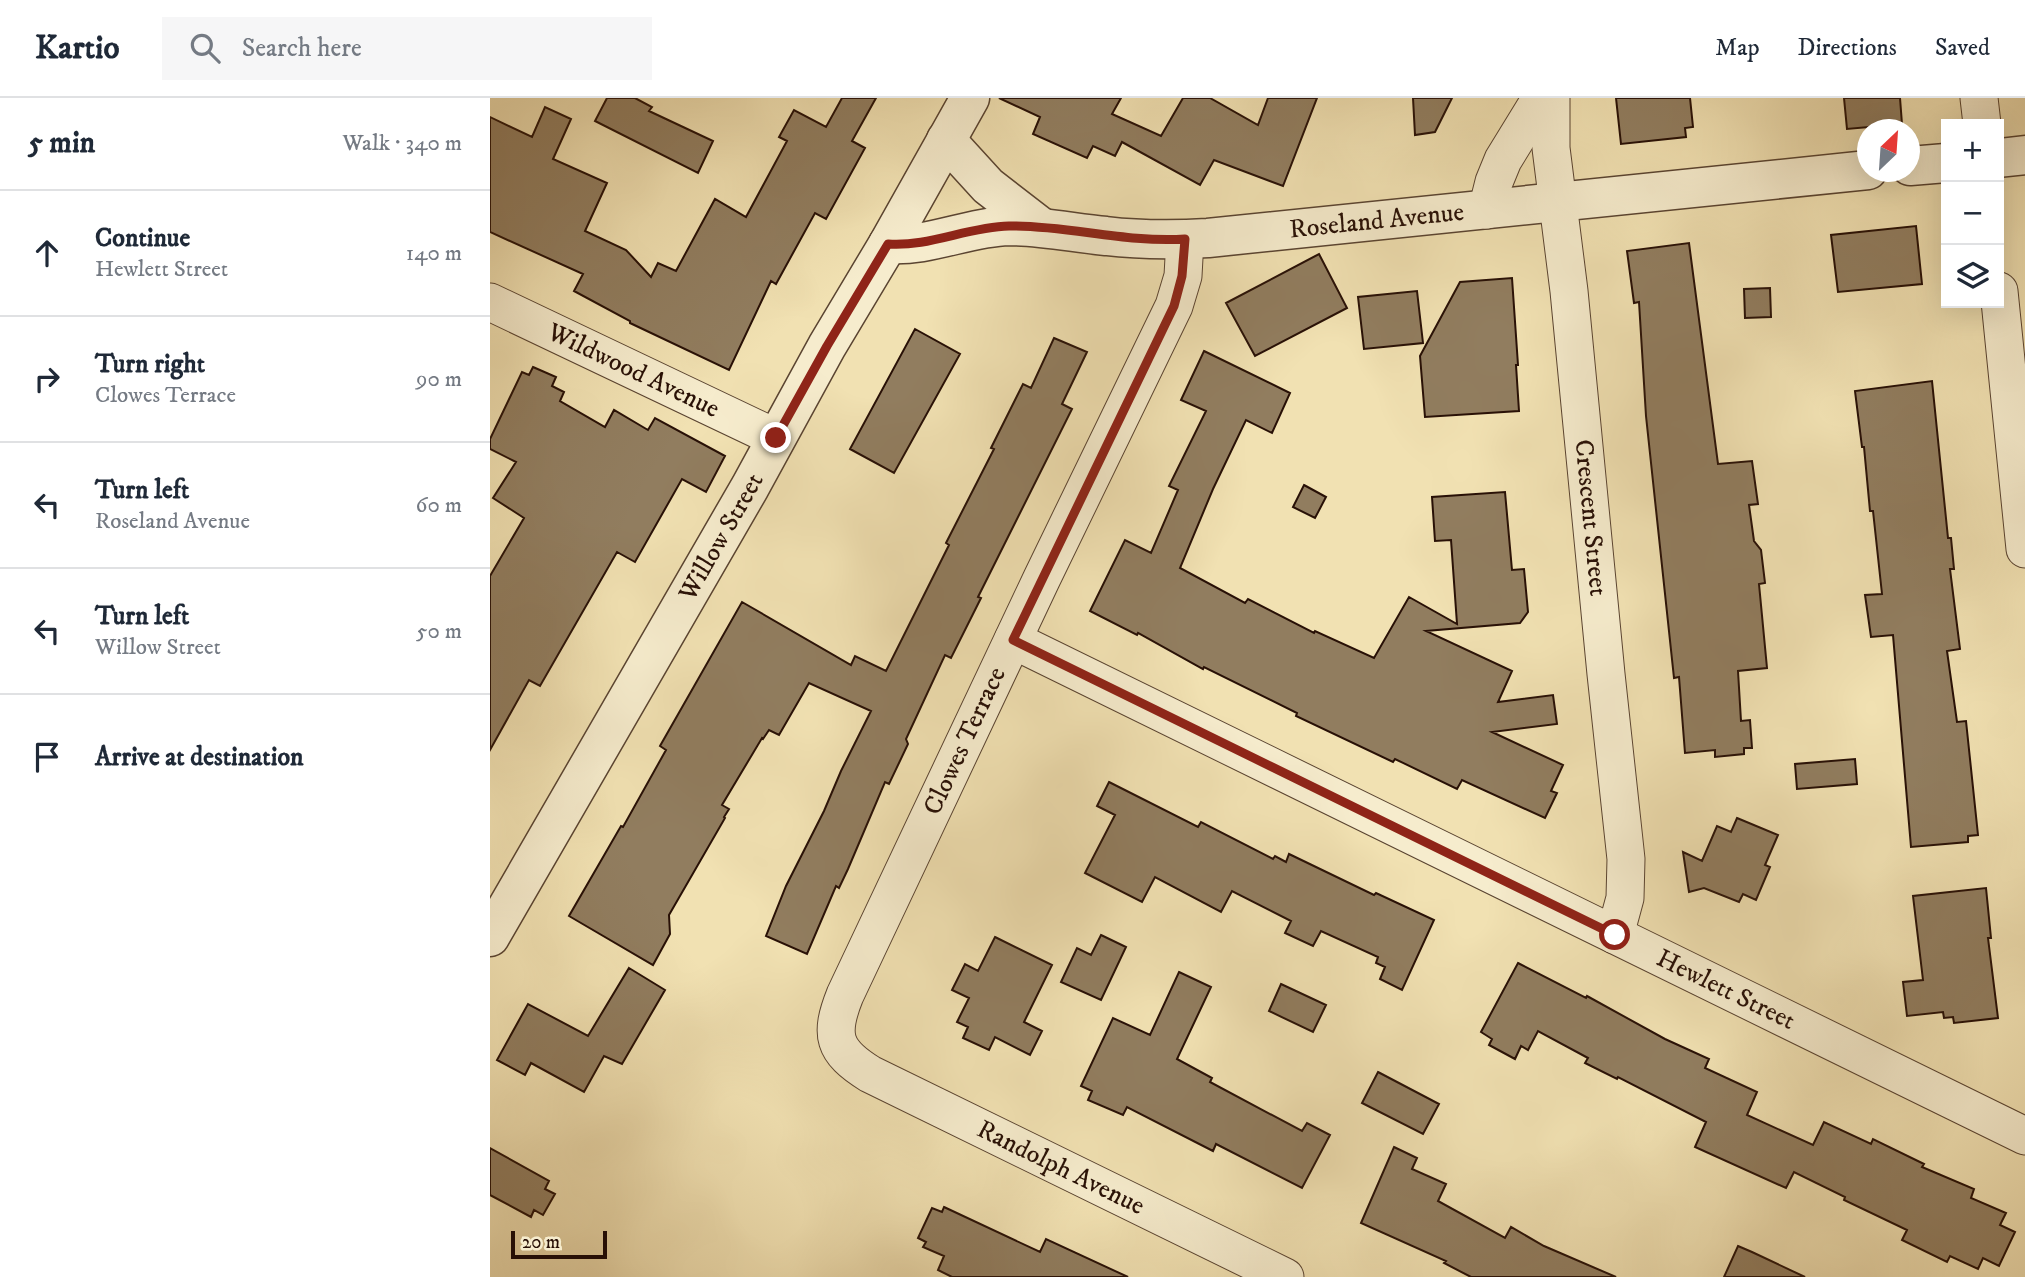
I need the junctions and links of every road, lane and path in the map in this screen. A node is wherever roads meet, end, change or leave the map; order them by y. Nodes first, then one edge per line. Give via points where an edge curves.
1 (970, 98) edge
2 (1541, 98) edge
3 (1551, 98) edge
4 (1979, 98) edge
5 (1981, 119) edge
6 (946, 140) junction
7 (2025, 155) edge
8 (2004, 157) edge
9 (1941, 163) edge
10 (1920, 165) edge
11 (1857, 171) edge
12 (1558, 202) junction
13 (1487, 210) junction
14 (1041, 228) junction
15 (1185, 239) junction
16 (888, 244) junction
17 (490, 302) edge
18 (2001, 308) edge
19 (776, 438) junction
20 (2025, 550) edge
21 (1013, 640) junction
22 (1615, 935) junction
23 (490, 937) edge
24 (842, 1052) joint
25 (2025, 1136) edge
26 (1285, 1277) edge

1 - 6 street, Willow Street
2 - 13 street via 1503,160
3 - 12 street, Crescent Street
4 - 5 street
6 - 14 street via 988,186
6 - 16 street, Willow Street
7 - 8 street
9 - 10 street
11 - 12 street, Roseland Avenue
12 - 13 street, Roseland Avenue
12 - 22 street, Crescent Street via 1626,859 1625,898
13 - 15 street, Roseland Avenue
14 - 15 street, Roseland Avenue via 1137,239
14 - 16 street, Roseland Avenue via 989,227 917,244
15 - 21 street, Clowes Terrace via 1174,306
16 - 19 street, Willow Street
17 - 19 street, Wildwood Avenue
18 - 20 street
19 - 23 street, Willow Street
21 - 22 street, Hewlett Street
21 - 24 street, Clowes Terrace via 842,1003 835,1034
22 - 25 street, Hewlett Street
24 - 26 street, Randolph Avenue via 870,1073

